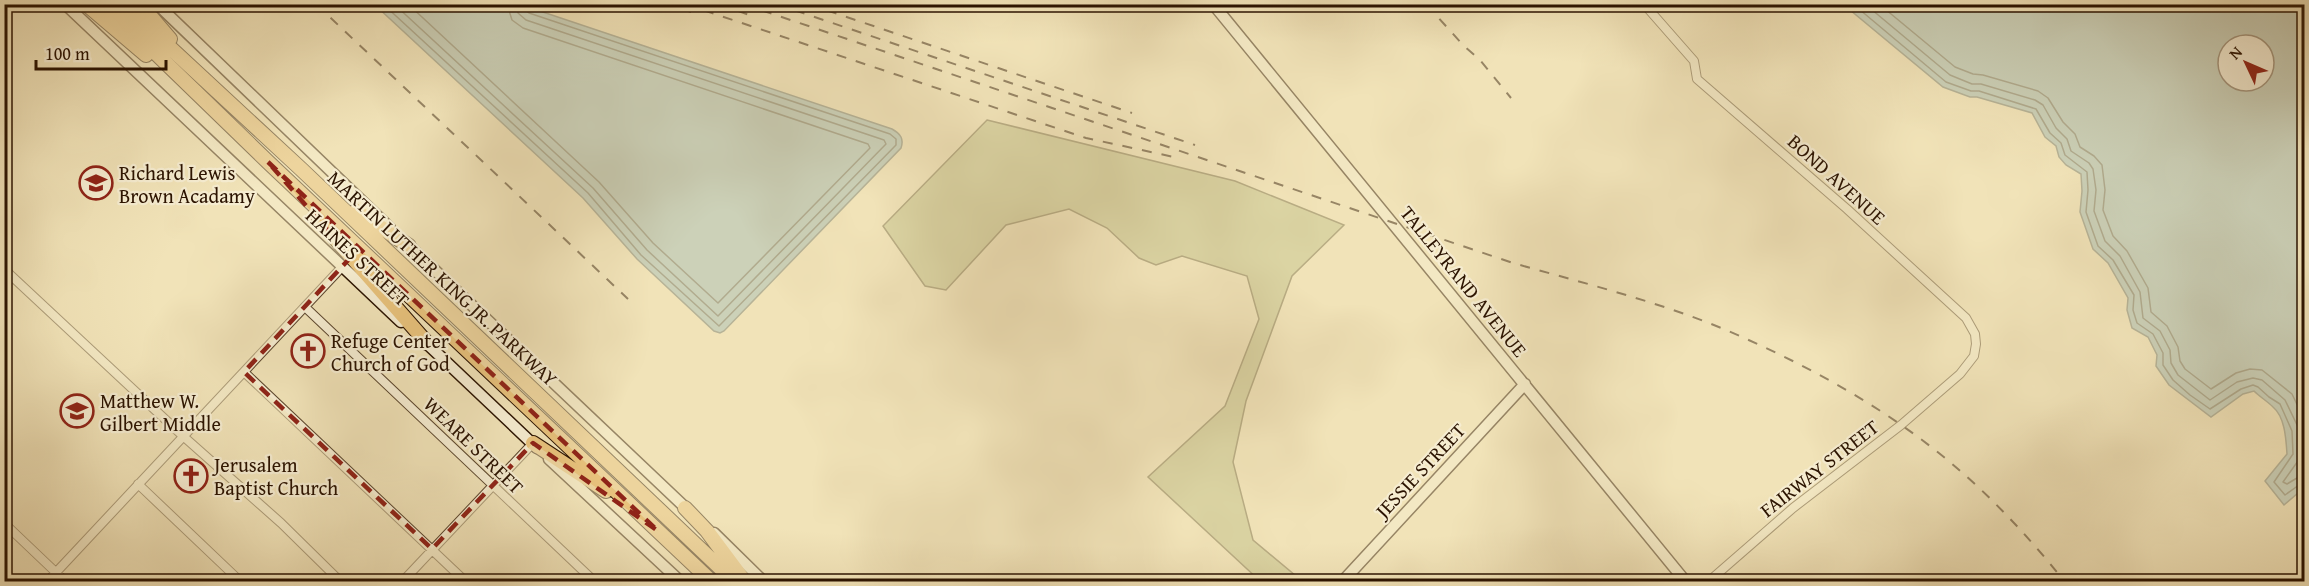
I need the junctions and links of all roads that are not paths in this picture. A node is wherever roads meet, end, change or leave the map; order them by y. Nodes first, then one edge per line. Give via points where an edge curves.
1 (65, 4) edge
2 (86, 4) edge
3 (105, 4) edge
4 (123, 4) edge
5 (140, 4) edge
6 (156, 4) edge
7 (1213, 4) edge
8 (1644, 4) edge
9 (189, 65) junction
10 (235, 130) junction
11 (268, 162) junction
12 (301, 169) junction
13 (409, 246) junction
14 (342, 267) junction
15 (4, 269) edge
16 (306, 307) junction
17 (427, 343) junction
18 (244, 372) junction
19 (1951, 382) joint
20 (1524, 384) junction
21 (183, 436) junction
22 (533, 443) junction
23 (138, 484) junction
24 (493, 486) junction
25 (685, 508) junction
26 (4, 523) edge
27 (658, 531) junction
28 (432, 549) junction
29 (56, 572) junction
30 (677, 579) edge
31 (47, 582) edge
32 (66, 582) edge
33 (241, 582) edge
34 (341, 582) edge
35 (402, 582) edge
36 (466, 582) edge
37 (595, 582) edge
38 (712, 582) edge
39 (735, 582) edge
40 (745, 582) edge
41 (764, 582) edge
42 (1342, 582) edge
43 (1686, 582) edge
44 (1708, 582) edge

1 - 14 street, HAINES STREET
2 - 10 highway
3 - 10 highway, MARTIN LUTHER KING JR. PARKWAY
4 - 9 highway, MARTIN LUTHER KING JR. PARKWAY
5 - 9 highway
6 - 13 street
7 - 20 street, TALLEYRAND AVENUE
8 - 19 street, BOND AVENUE via 1694,61 1697,78 1966,318 1975,334 1974,356
9 - 12 highway, MARTIN LUTHER KING JR. PARKWAY
10 - 11 highway, MARTIN LUTHER KING JR. PARKWAY
11 - 17 highway
11 - 27 highway, MARTIN LUTHER KING JR. PARKWAY
12 - 13 highway
12 - 39 highway, MARTIN LUTHER KING JR. PARKWAY
13 - 25 street
14 - 16 street
14 - 17 street, HAINES STREET
15 - 21 street
16 - 18 street
16 - 24 street, WEARE STREET
17 - 22 street, HAINES STREET
18 - 21 street
18 - 28 street
19 - 44 street, FAIRWAY STREET via 1793,507
20 - 42 street, JESSIE STREET
20 - 43 street, TALLEYRAND AVENUE
21 - 23 street
21 - 34 street
22 - 24 street
22 - 27 highway via 586,476
22 - 30 street, HAINES STREET
23 - 29 street
23 - 33 street
24 - 28 street
24 - 37 street, WEARE STREET
25 - 40 highway
25 - 41 street
26 - 29 street
27 - 38 highway, MARTIN LUTHER KING JR. PARKWAY
28 - 35 street
28 - 36 street
29 - 31 street
29 - 32 street

